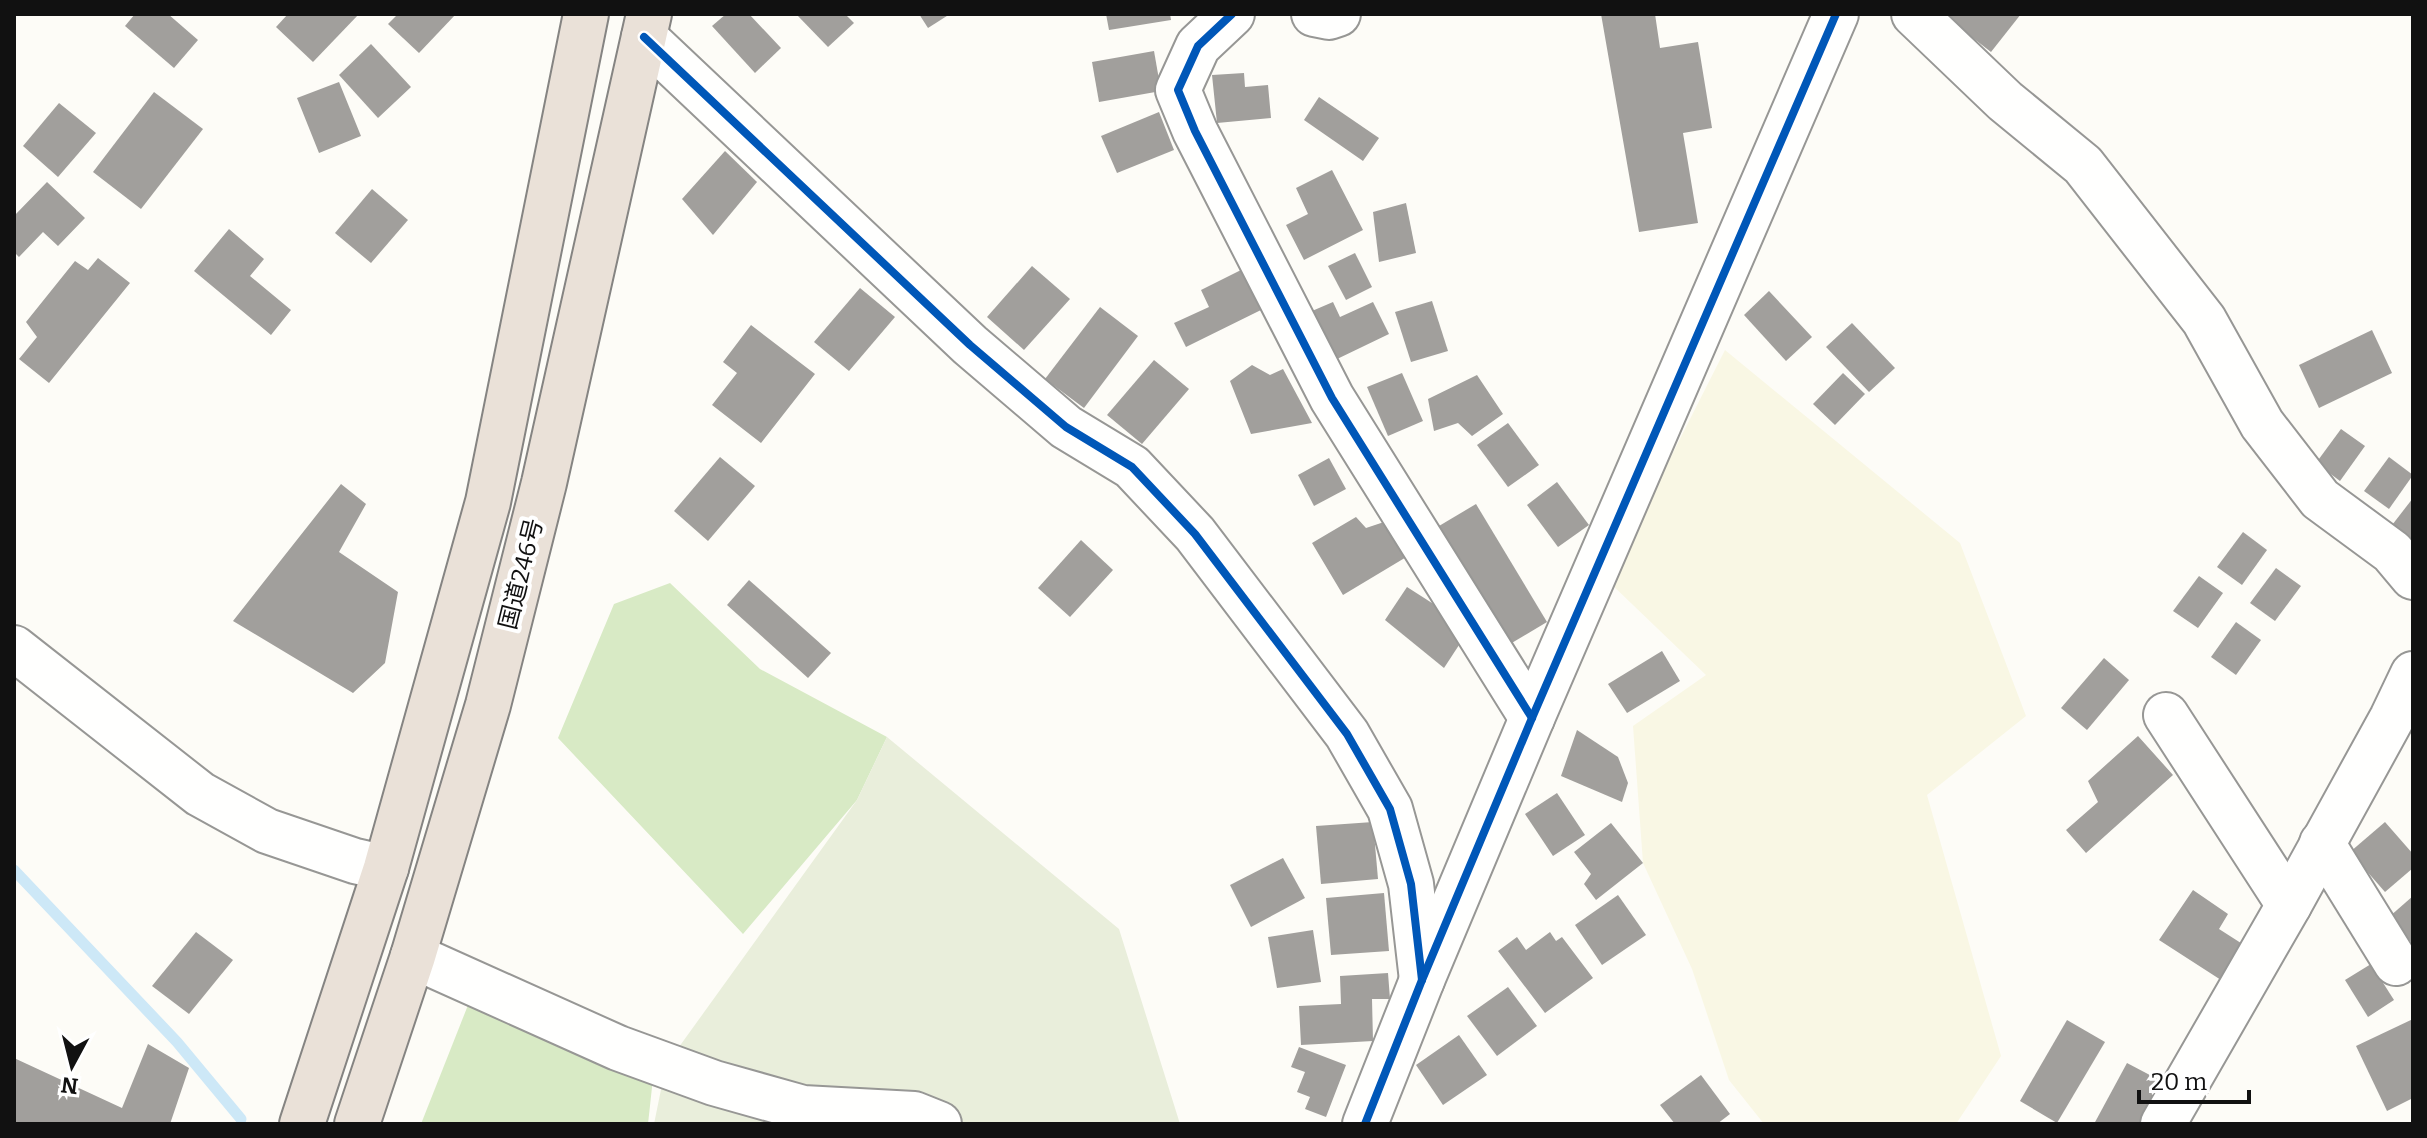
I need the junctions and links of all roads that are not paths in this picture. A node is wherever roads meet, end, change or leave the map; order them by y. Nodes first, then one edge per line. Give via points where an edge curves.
1 (586, 14) edge
2 (1232, 14) edge
3 (1314, 14) edge
4 (1338, 14) edge
5 (1836, 14) edge
6 (1914, 14) edge
7 (646, 26) edge
8 (2413, 577) edge
9 (14, 648) edge
10 (2413, 674) edge
11 (2166, 715) dead end
12 (1532, 718) junction
13 (2402, 728) edge
14 (2322, 843) junction
15 (386, 868) junction
16 (2289, 905) junction
17 (413, 956) junction
18 (2396, 963) dead end
19 (1422, 980) junction
20 (1373, 1120) edge
21 (302, 1124) edge
22 (357, 1124) edge
23 (939, 1124) edge
24 (2163, 1124) edge

1 - 15 highway, 国道246号 via 488,502
2 - 12 street via 1198,46 1178,90 1195,131 1332,398
3 - 4 street
5 - 12 street
6 - 8 street via 2005,101 2083,165 2204,320 2262,424 2320,499 2392,552
7 - 17 highway, 国道246号 via 507,631
7 - 19 street via 970,345 1066,427 1132,467 1195,534 1347,734 1390,809 1411,884
9 - 15 street via 200,794 267,831
10 - 13 street
11 - 16 street
12 - 19 street
13 - 14 street
14 - 16 street
14 - 18 street
15 - 21 highway, 国道246号
16 - 24 street
17 - 22 highway, 国道246号
17 - 23 street via 618,1048 714,1083 803,1108 914,1114
19 - 20 street

